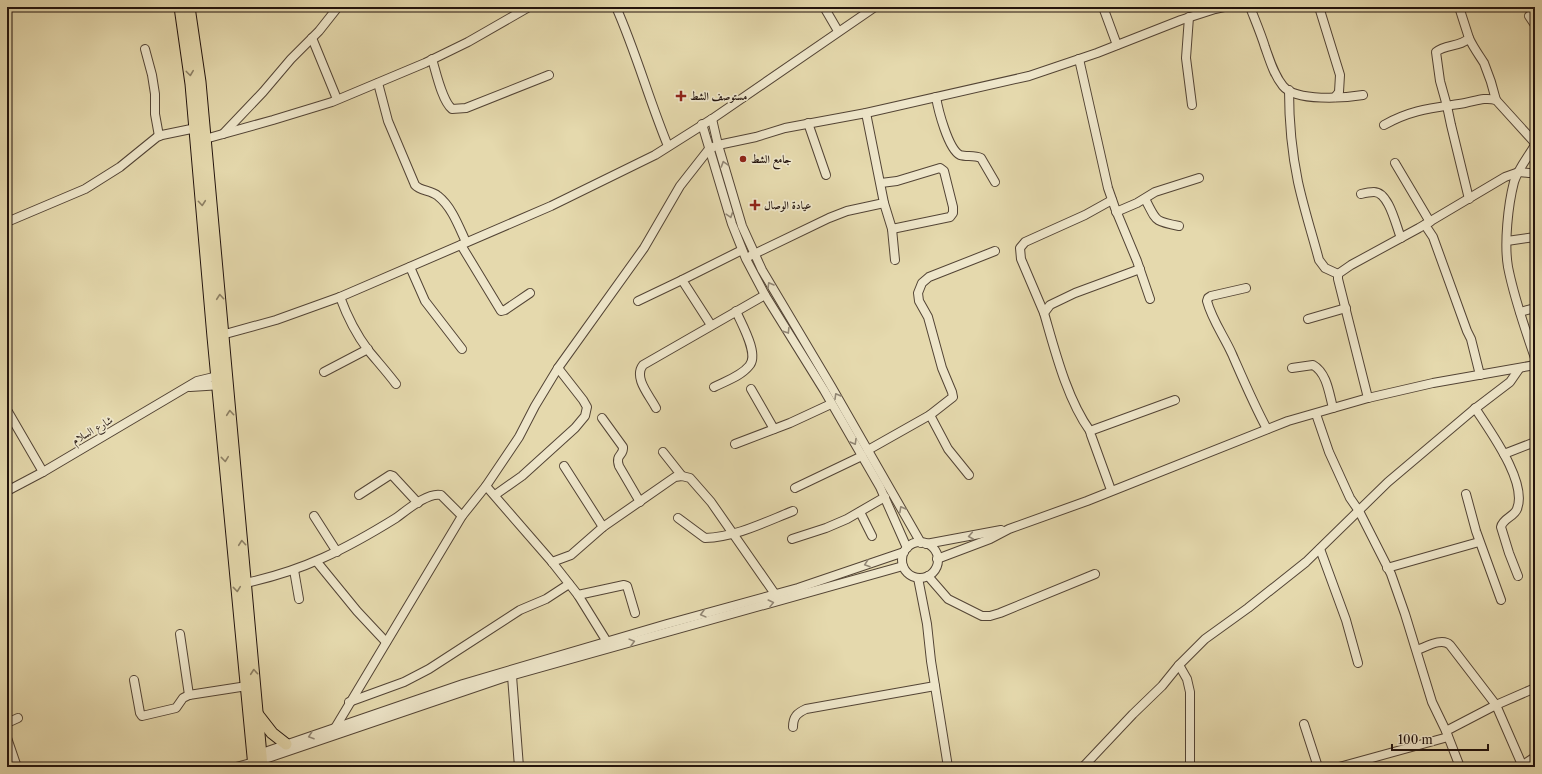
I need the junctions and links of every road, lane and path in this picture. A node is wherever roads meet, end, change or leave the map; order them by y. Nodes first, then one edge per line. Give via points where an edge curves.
1 (180, 7) edge
2 (189, 7) edge
3 (338, 7) edge
4 (529, 7) edge
5 (616, 7) edge
6 (824, 7) edge
7 (875, 7) edge
8 (1103, 7) edge
9 (1224, 7) edge
10 (1250, 7) edge
11 (1319, 7) edge
12 (1459, 7) edge
13 (1529, 16) dead end
14 (1189, 17) junction
15 (1535, 25) edge
16 (838, 32) junction
17 (312, 38) junction
18 (1469, 38) junction
19 (1117, 45) junction
20 (145, 49) dead end
21 (432, 59) junction
22 (1079, 59) junction
23 (549, 75) dead end
24 (378, 83) junction
25 (1288, 90) junction
26 (1363, 95) dead end
27 (936, 97) junction
28 (1335, 97) junction
29 (337, 99) junction
30 (1496, 100) junction
31 (1192, 105) dead end
32 (1448, 106) junction
33 (866, 113) junction
34 (712, 118) junction
35 (702, 124) junction
36 (808, 124) junction
37 (1384, 125) dead end
38 (196, 128) junction
39 (222, 135) junction
40 (159, 136) junction
41 (205, 139) junction
42 (1535, 144) edge
43 (718, 145) junction
44 (668, 146) junction
45 (709, 149) junction
46 (1395, 163) dead end
47 (1519, 172) junction
48 (1535, 172) edge
49 (826, 175) dead end
50 (1199, 178) dead end
51 (995, 182) dead end
52 (729, 183) junction
53 (881, 184) junction
54 (720, 186) junction
55 (1361, 194) dead end
56 (1145, 199) junction
57 (1469, 199) junction
58 (1112, 200) junction
59 (884, 203) junction
60 (1116, 212) junction
61 (7, 222) edge
62 (1427, 223) junction
63 (1179, 226) dead end
64 (892, 230) junction
65 (1535, 237) edge
66 (1401, 238) junction
67 (1507, 242) junction
68 (463, 243) junction
69 (742, 250) junction
70 (995, 251) dead end
71 (754, 254) junction
72 (746, 259) junction
73 (895, 260) dead end
74 (410, 267) junction
75 (1140, 269) junction
76 (1338, 274) junction
77 (682, 280) junction
78 (1246, 288) dead end
79 (530, 292) dead end
80 (765, 295) junction
81 (340, 297) junction
82 (1150, 299) dead end
83 (638, 301) dead end
84 (1346, 308) junction
85 (1535, 308) edge
86 (736, 311) junction
87 (1520, 312) junction
88 (1044, 313) junction
89 (1308, 319) dead end
90 (711, 325) junction
91 (218, 336) junction
92 (368, 349) junction
93 (462, 349) dead end
94 (1535, 358) edge
95 (1535, 365) edge
96 (558, 368) junction
97 (1292, 368) dead end
98 (1518, 369) junction
99 (324, 372) dead end
100 (1480, 375) junction
101 (222, 380) junction
102 (396, 384) dead end
103 (714, 387) dead end
104 (751, 389) dead end
105 (1368, 398) junction
106 (1175, 400) dead end
107 (832, 404) junction
108 (656, 408) dead end
109 (1333, 408) junction
110 (1475, 408) junction
111 (7, 410) edge
112 (1316, 414) junction
113 (930, 416) junction
114 (602, 418) dead end
115 (774, 429) junction
116 (1267, 429) junction
117 (1090, 431) junction
118 (1535, 442) edge
119 (735, 444) dead end
120 (663, 452) dead end
121 (865, 453) junction
122 (1504, 454) junction
123 (564, 466) dead end
124 (43, 472) junction
125 (969, 475) dead end
126 (682, 476) junction
127 (486, 486) junction
128 (795, 488) dead end
129 (1111, 490) junction
130 (7, 491) edge
131 (1466, 494) dead end
132 (359, 495) dead end
133 (495, 495) junction
134 (886, 498) junction
135 (640, 502) junction
136 (418, 503) junction
137 (794, 511) dead end
138 (1359, 511) junction
139 (860, 512) junction
140 (314, 516) dead end
141 (462, 516) junction
142 (678, 518) dead end
143 (603, 527) junction
144 (1009, 529) junction
145 (733, 535) junction
146 (872, 536) dead end
147 (792, 539) dead end
148 (1479, 542) junction
149 (924, 543) junction
150 (1320, 548) junction
151 (906, 550) junction
152 (338, 552) junction
153 (938, 559) junction
154 (317, 562) junction
155 (552, 562) junction
156 (903, 566) junction
157 (1387, 568) junction
158 (294, 570) junction
159 (1095, 574) dead end
160 (928, 576) junction
161 (1518, 576) dead end
162 (918, 578) junction
163 (246, 583) junction
164 (569, 584) junction
165 (775, 594) junction
166 (578, 595) junction
167 (300, 599) dead end
168 (1501, 600) dead end
169 (635, 613) dead end
170 (180, 634) dead end
171 (386, 642) junction
172 (609, 645) junction
173 (1417, 650) junction
174 (1358, 663) dead end
175 (1179, 665) junction
176 (512, 676) junction
177 (134, 680) dead end
178 (246, 686) junction
179 (935, 686) junction
180 (1535, 688) edge
181 (189, 695) junction
182 (349, 702) junction
183 (1496, 705) junction
184 (258, 714) junction
185 (18, 718) dead end
186 (7, 723) edge
187 (1304, 724) dead end
188 (793, 727) dead end
189 (335, 728) junction
190 (1447, 734) junction
191 (7, 738) edge
192 (286, 744) junction
193 (1535, 757) edge
194 (256, 761) edge
195 (1521, 766) edge
196 (17, 767) edge
197 (236, 767) edge
198 (519, 767) edge
199 (948, 767) edge
200 (1083, 767) edge
201 (1190, 767) edge
202 (1318, 767) edge
203 (1339, 767) edge
204 (1460, 767) edge

1 -> 38 main road
2 - 41 main road
3 - 17 street
4 - 21 street via 468,42
5 - 44 street
6 - 16 street
7 - 16 street
8 - 19 street
9 - 14 street
10 - 25 street via 1272,68
11 - 28 street via 1340,75 1339,92
12 - 18 street
13 - 15 street
14 - 19 street
14 - 31 street via 1186,58
16 - 34 street
17 - 29 street
17 - 39 street
18 - 30 street via 1483,61
18 - 32 street via 1465,42 1440,48 1436,52 1440,81
19 - 22 street
20 - 40 street via 152,75
21 - 23 street via 448,107 452,110 466,108
21 - 24 street
22 - 27 street via 1029,76
22 - 58 street
24 - 29 street
24 - 68 street via 388,121 417,188 437,195 445,204 452,214
25 - 28 street via 1310,98
25 - 76 street via 1298,182 1319,260 1325,268
26 - 28 street
27 - 33 street
27 - 51 street via 943,126 957,153 981,158
29 - 39 street
30 - 32 street via 1488,98
30 - 42 street
32 - 37 street via 1414,111
32 - 57 street
33 - 36 street
33 - 53 street
34 - 35 street
34 - 43 street
35 - 44 street
35 - 45 street
36 - 43 street
36 - 49 street
38 - 40 street
38 -> 91 main road
39 - 41 street
40 - 61 street via 120,167 85,189
91 -> 41 main road
42 - 47 street
43 - 45 street
52 -> 43 street
44 - 68 street via 655,155 558,203
45 - 54 street
45 - 96 street via 680,186 644,248
46 - 62 street
47 - 48 street
47 - 57 street via 1496,182
47 - 67 street via 1514,182
50 - 56 street via 1155,192
52 - 54 street
52 - 71 street via 742,226
53 - 59 street
53 - 64 street via 940,168 944,171 953,207 950,217
54 -> 69 street
55 - 66 street via 1374,192 1382,195 1388,203
56 - 60 street
56 - 63 street via 1156,220
57 - 62 street
58 - 60 street
58 - 88 street via 1025,242 1020,248 1021,259
59 - 64 street
59 - 71 street via 847,211 829,218
60 - 75 street
62 - 66 street
62 - 100 street via 1471,339
64 - 73 street
65 - 67 street
66 - 76 street
67 - 87 street via 1508,266
68 - 74 street
68 - 79 street via 501,310 505,310
69 - 72 street
69 - 77 street
70 - 113 street via 929,277 918,293 919,301 933,329 937,351 953,397
71 - 72 street
121 -> 71 street
72 - 80 street
74 - 81 street
74 - 93 street via 425,301
75 - 82 street
75 - 88 street via 1075,293 1050,305
76 - 84 street
77 - 83 street
77 - 90 street
78 - 116 street via 1211,296 1207,301
80 - 86 street
80 -> 107 street
81 - 91 street via 276,320
81 - 92 street via 353,327
84 - 89 street
84 - 105 street
85 - 87 street
86 - 90 street
86 - 103 street via 752,348 752,360 750,366
87 - 94 street
88 - 117 street via 1058,362 1081,418
90 - 108 street via 654,358 639,370 639,376
91 - 101 main road
92 - 99 street
92 - 102 street
95 - 98 street
96 - 127 street via 519,436
96 - 133 street via 587,407 585,416 522,476
97 - 109 street via 1313,365 1320,369
98 - 100 street
98 - 110 street via 1510,382
100 - 105 street
101 - 124 street, شارع السلام via 202,379
163 -> 101 main road
101 -> 178 main road
104 - 115 street
105 - 109 street
106 - 117 street
107 - 115 street
107 -> 121 street
109 - 112 street
110 - 122 street
110 - 138 street via 1388,482
111 - 124 street
112 - 116 street
112 - 138 street via 1337,472
113 - 121 street
113 - 125 street via 948,449
114 - 135 street via 624,447 617,461
115 - 119 street
116 - 129 street
117 - 129 street
118 - 122 street
120 - 126 street
121 - 128 street
121 - 134 street
149 -> 121 street
122 - 161 street via 1515,476 1518,506 1501,527
123 - 143 street
124 - 130 street, شارع السلام
126 - 135 street
126 - 145 street via 690,478 711,502
127 - 133 street
127 - 141 street
129 - 144 street
131 - 148 street
132 - 136 street via 393,476
133 - 155 street
134 - 139 street
134 - 151 street
135 - 143 street
136 - 141 street via 436,494 441,495
136 - 152 street
137 - 145 street
138 - 150 street
138 - 157 street
139 - 146 street
139 - 147 street via 826,528
140 - 152 street
141 - 171 street
142 - 145 street via 705,538
143 - 155 street via 571,555
144 -> 149 street
144 - 153 street
145 - 165 street
148 - 157 street
148 - 168 street
149 - 151 street via 911,545
149 - 153 street via 934,550
150 - 174 street via 1346,620
150 - 175 street via 1248,608 1205,639
151 - 156 street via 902,556
151 -> 165 street
152 - 154 street
153 - 160 street via 935,569
154 - 158 street
154 - 171 street
155 - 164 street
156 - 162 street via 909,575
172 -> 156 street
157 - 173 street
158 - 163 street
158 - 167 street
159 - 160 street via 990,616 982,616 948,599
160 - 162 street
162 - 179 street via 928,624
184 -> 163 main road
164 - 166 street
164 - 182 street via 546,599 520,610 429,669 404,682
165 -> 172 street
166 - 169 street via 627,586
166 - 172 street
170 - 181 street
171 - 182 street
172 - 176 street
172 - 189 street via 463,684
173 - 183 street via 1442,641 1447,642
173 - 190 street via 1432,702
175 - 200 street via 1162,686
175 - 201 street via 1187,679 1190,692
176 - 194 street
176 - 198 street
177 - 181 street via 142,716 176,708 183,698
178 - 181 street
178 - 194 main road
179 - 188 street via 806,709 796,714
179 - 199 street
180 - 183 street
182 - 189 street
183 - 190 street
183 - 195 street
184 - 192 main road via 272,733
184 - 194 main road
185 - 186 street
187 - 202 street
189 -> 192 street
190 - 203 street
190 - 204 street
191 - 196 street
192 - 194 street
193 - 195 street
194 - 197 street

